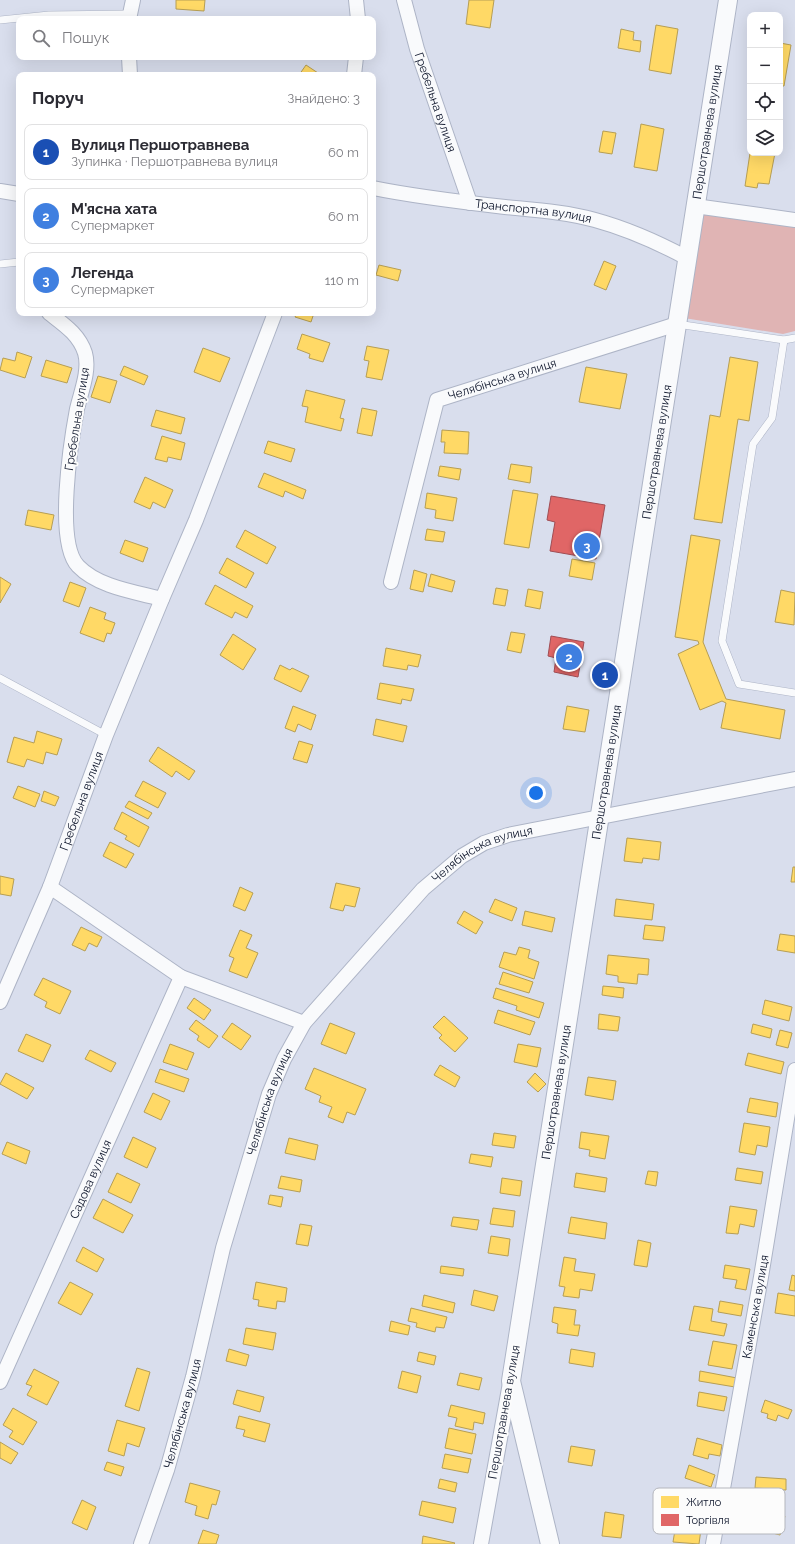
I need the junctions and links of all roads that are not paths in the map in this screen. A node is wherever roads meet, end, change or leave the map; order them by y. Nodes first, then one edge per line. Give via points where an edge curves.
1 (133, 0) edge
2 (356, 0) edge
3 (404, 0) edge
4 (728, 0) edge
5 (39, 16) edge
6 (129, 16) edge
7 (358, 16) edge
8 (16, 18) edge
9 (0, 20) edge
10 (129, 60) edge
11 (356, 60) edge
12 (130, 72) edge
13 (354, 72) edge
14 (376, 189) edge
15 (0, 191) edge
16 (16, 194) edge
17 (470, 203) junction
18 (696, 206) junction
19 (795, 220) edge
20 (687, 258) junction
21 (16, 262) edge
22 (0, 264) edge
23 (53, 316) edge
24 (274, 316) edge
25 (677, 324) junction
26 (795, 338) edge
27 (784, 340) junction
28 (391, 582) dead end
29 (162, 599) junction
30 (0, 678) edge
31 (795, 693) edge
32 (106, 735) junction
33 (795, 779) edge
34 (599, 817) junction
35 (50, 887) junction
36 (181, 977) junction
37 (0, 1002) edge
38 (304, 1023) junction
39 (795, 1070) edge
40 (510, 1381) junction
41 (0, 1382) edge
42 (723, 1488) edge
43 (715, 1534) edge
44 (141, 1544) edge
45 (481, 1544) edge
46 (550, 1544) edge
47 (713, 1544) edge

1 - 6 street
2 - 7 street
3 - 17 street, Гребельна вулиця via 417,49
4 - 18 street, Першотравнева вулиця
5 - 6 lane
8 - 9 lane
10 - 12 street
11 - 13 street
14 - 17 street, Транспортна вулиця via 428,199
15 - 16 street
17 - 20 street, Транспортна вулиця via 594,219 633,232
18 - 19 street
18 - 20 street, Першотравнева вулиця
20 - 25 street, Першотравнева вулиця
21 - 22 lane
23 - 29 street, Гребельна вулиця via 77,336 85,353 86,370 70,448 67,487 70,553 77,565 88,575
24 - 29 street, Гребельна вулиця via 196,520
25 - 27 lane
25 - 28 street, Челябінська вулиця via 437,400
25 - 34 street, Першотравнева вулиця
26 - 27 lane
27 - 31 lane via 772,418 753,444 722,641 739,684
29 - 32 street, Гребельна вулиця
30 - 32 lane
32 - 35 street, Гребельна вулиця
33 - 34 street, Челябінська вулиця
34 - 38 street, Челябінська вулиця via 508,835 484,843 462,856 423,888
34 - 40 street, Першотравнева вулиця
35 - 36 street
35 - 37 street, Гребельна вулиця
36 - 38 street
36 - 41 street, Садова вулиця
38 - 44 street, Челябінська вулиця via 284,1059 267,1101 223,1248 193,1377 173,1449
39 - 42 street, Каменська вулиця
40 - 45 street, Першотравнева вулиця
40 - 46 street
43 - 47 street, Каменська вулиця

